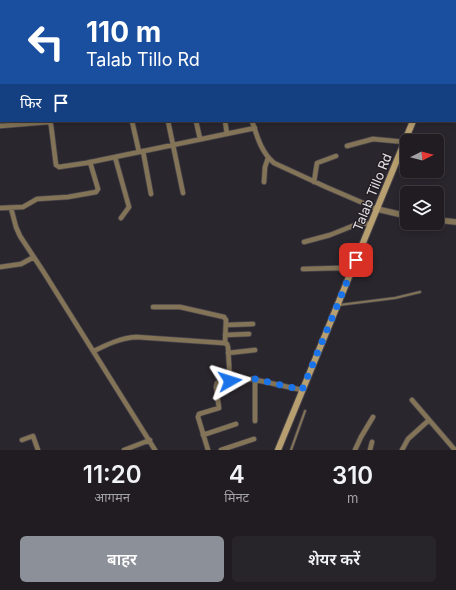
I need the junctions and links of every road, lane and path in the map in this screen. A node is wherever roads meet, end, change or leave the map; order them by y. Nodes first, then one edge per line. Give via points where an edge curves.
1 (132, 122) edge
2 (168, 122) edge
3 (196, 122) edge
4 (225, 122) edge
5 (252, 122) edge
6 (413, 122) edge
7 (0, 126) edge
8 (254, 128) junction
9 (228, 134) junction
10 (408, 134) edge
11 (200, 139) junction
12 (400, 142) edge
13 (172, 145) junction
14 (347, 146) dead end
15 (141, 151) junction
16 (400, 154) edge
17 (336, 156) dead end
18 (115, 157) junction
19 (267, 160) junction
20 (90, 162) junction
21 (264, 182) dead end
22 (314, 182) junction
23 (183, 193) dead end
24 (151, 194) dead end
25 (0, 208) edge
26 (12, 208) junction
27 (377, 209) junction
28 (400, 214) edge
29 (121, 218) dead end
30 (444, 221) edge
31 (456, 222) edge
32 (371, 224) junction
33 (304, 242) dead end
34 (34, 257) junction
35 (0, 267) edge
36 (303, 269) dead end
37 (352, 271) junction
38 (420, 292) dead end
39 (153, 306) dead end
40 (338, 306) junction
41 (253, 324) dead end
42 (226, 325) junction
43 (249, 334) dead end
44 (225, 335) junction
45 (225, 343) junction
46 (255, 350) dead end
47 (94, 351) junction
48 (228, 353) junction
49 (255, 379) junction
50 (230, 381) junction
51 (302, 390) junction
52 (412, 400) dead end
53 (306, 411) dead end
54 (373, 417) dead end
55 (429, 420) junction
56 (255, 421) dead end
57 (236, 424) dead end
58 (203, 435) junction
59 (254, 439) dead end
60 (22, 440) dead end
61 (150, 440) junction
62 (372, 442) dead end
63 (38, 450) edge
64 (124, 450) edge
65 (155, 450) edge
66 (208, 450) edge
67 (221, 450) edge
68 (278, 450) edge
69 (291, 450) edge
70 (355, 450) edge
71 (370, 450) edge
72 (402, 450) edge
73 (455, 450) edge

1 - 15 street
2 - 13 street
3 - 11 street
4 - 9 street
5 - 8 street
6 - 10 main road, Talab Tillo Rd
7 - 20 street via 49,122 57,167
8 - 9 street
8 - 19 street
9 - 11 street
11 - 13 street
12 - 14 street via 373,139
13 - 15 street
13 - 23 street
15 - 18 street
15 - 24 street
16 - 27 main road, Talab Tillo Rd
17 - 22 street via 317,163
18 - 20 street
18 - 29 street via 129,207
19 - 21 street
19 - 22 street
20 - 26 street via 98,189 96,192 68,198 37,199 23,207
22 - 27 street
25 - 26 street
26 - 34 street via 18,232
27 - 28 street
27 - 32 main road, Talab Tillo Rd
30 - 31 street
32 - 33 street via 360,223
32 - 37 main road, Talab Tillo Rd
34 - 35 street via 21,264
34 - 47 street
36 - 37 street via 338,268
37 - 40 main road, Talab Tillo Rd
38 - 40 lane
39 - 42 street via 180,307 217,315 225,318
40 - 51 main road, Talab Tillo Rd
41 - 42 street
42 - 44 street
43 - 44 street
44 - 45 street
45 - 47 street via 136,337 122,339
45 - 48 street
46 - 48 street
47 - 61 street
48 - 50 street
49 - 50 street
49 - 51 street
49 - 56 street
50 - 58 street via 216,385 218,409 198,416
51 - 68 main road, Talab Tillo Rd
52 - 55 street
53 - 69 lane
54 - 70 street
55 - 72 street via 408,439
55 - 73 street
57 - 58 street
58 - 66 street
59 - 67 street
60 - 63 street via 33,436
61 - 64 street
61 - 65 street
62 - 71 street

